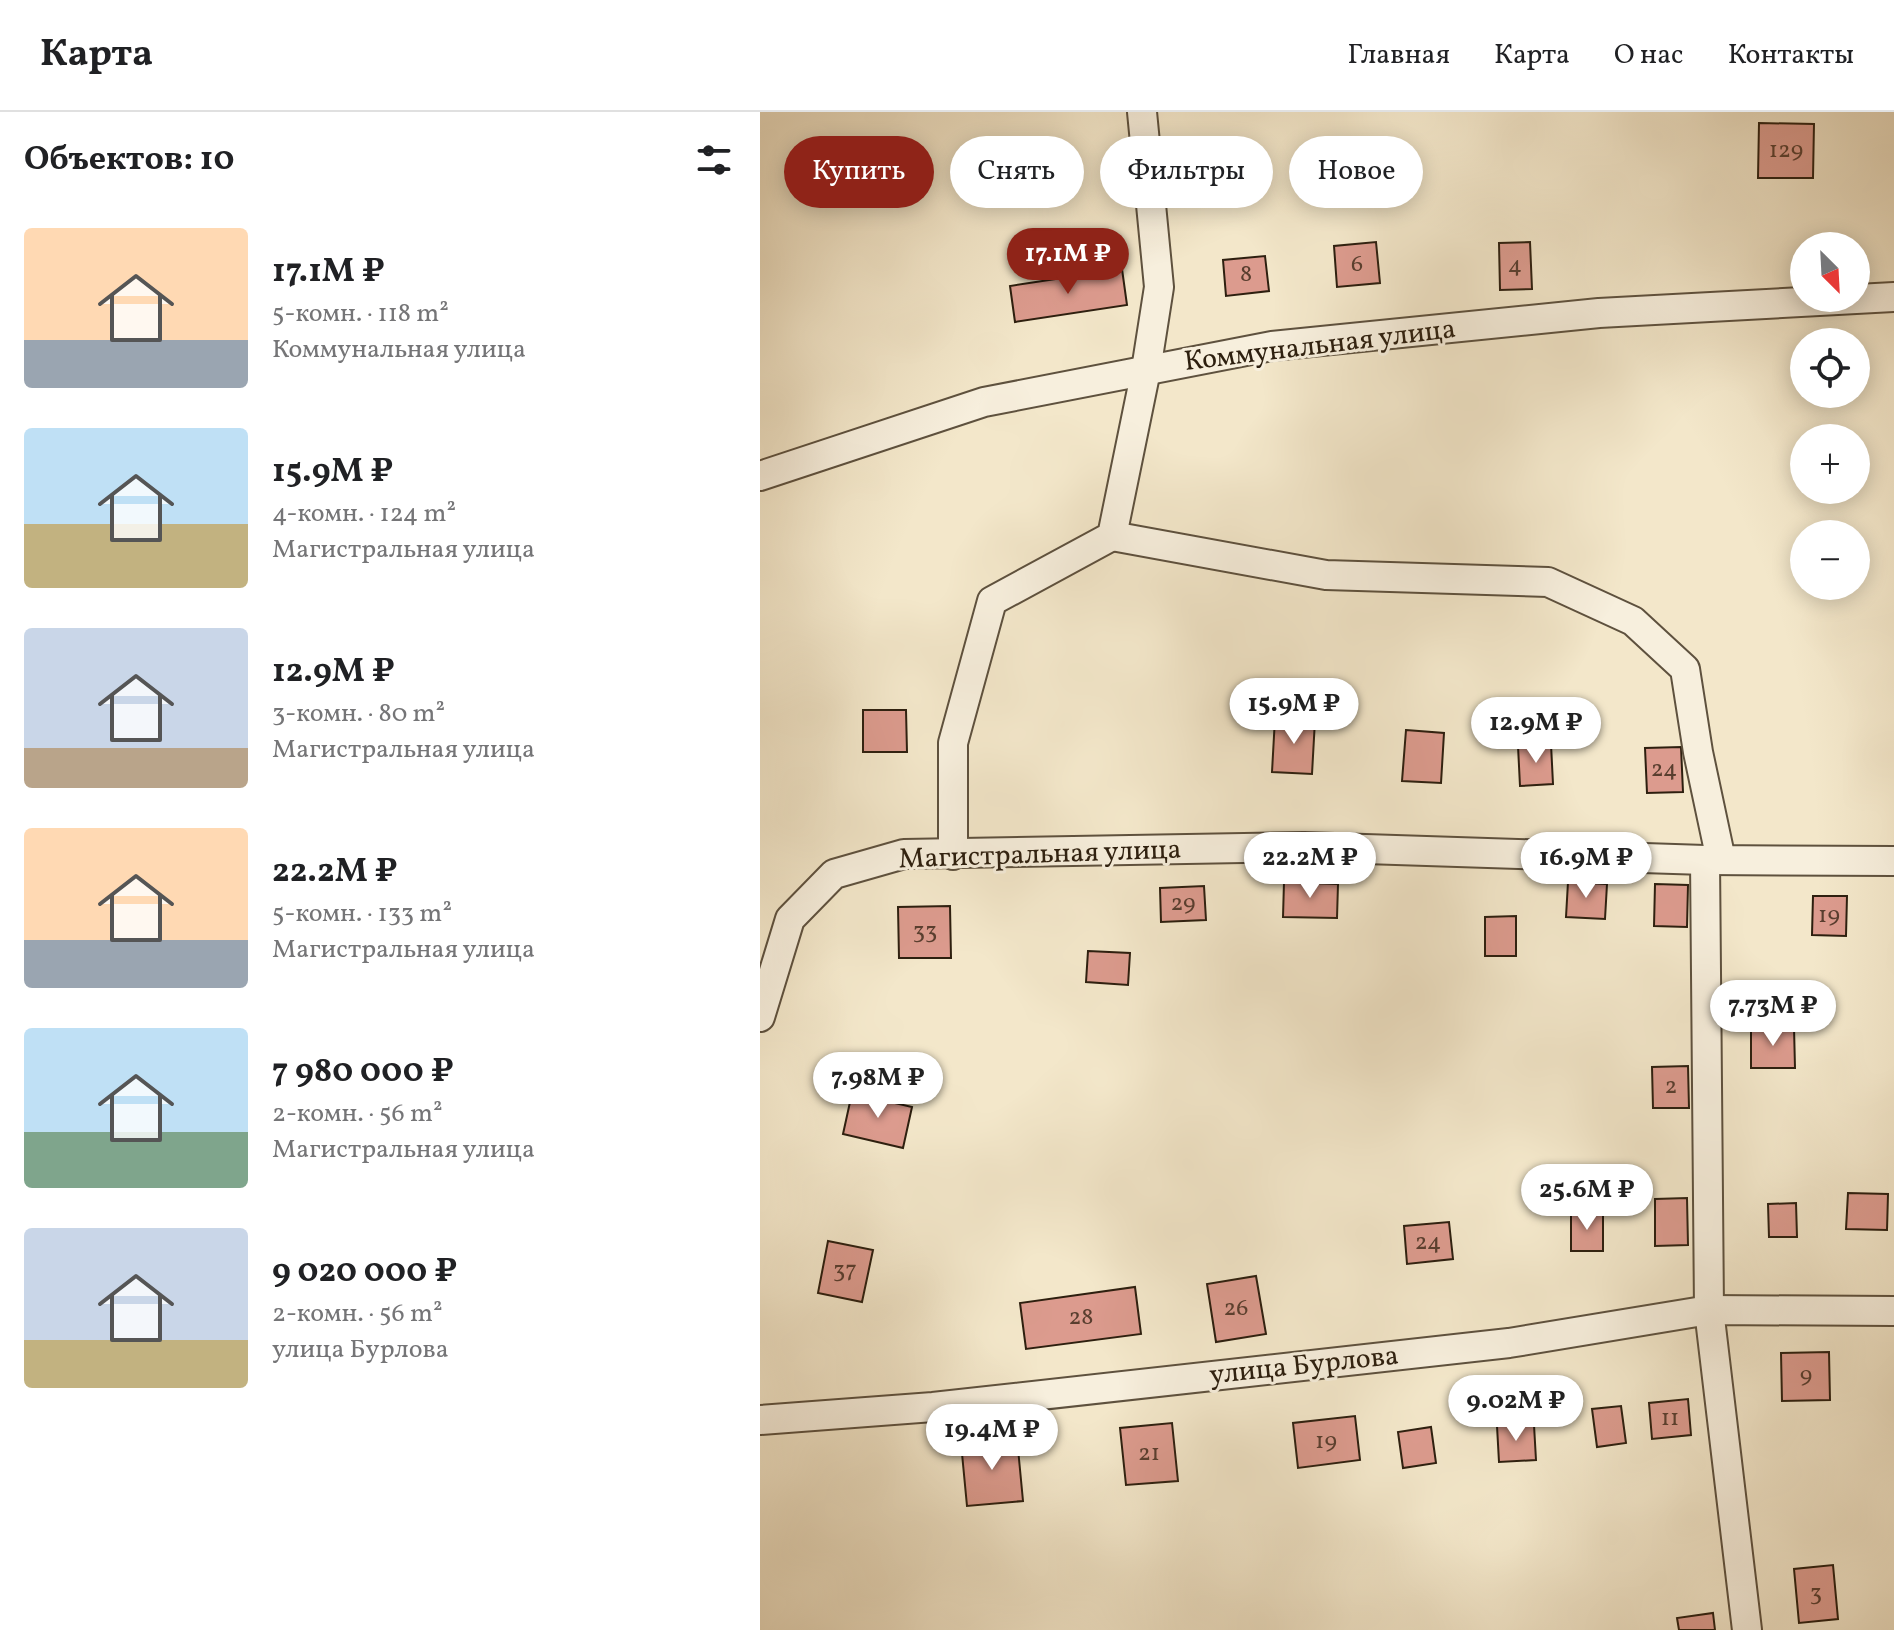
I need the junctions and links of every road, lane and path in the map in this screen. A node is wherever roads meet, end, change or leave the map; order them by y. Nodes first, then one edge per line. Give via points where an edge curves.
1 (1142, 112) edge
2 (1894, 297) edge
3 (1146, 370) junction
4 (760, 476) edge
5 (1112, 536) junction
6 (953, 855) junction
7 (1713, 860) junction
8 (1894, 861) edge
9 (760, 1017) edge
10 (1709, 1310) junction
11 (1894, 1311) edge
12 (760, 1420) edge
13 (1747, 1630) edge

1 - 3 street via 1159,287
2 - 3 street, Коммунальная улица via 1599,313 1272,346
3 - 4 street, Коммунальная улица via 984,402
3 - 5 street
5 - 6 street via 992,601 953,743
5 - 7 street via 1326,575 1548,582 1633,621 1685,669
6 - 7 street, Магистральная улица via 1304,847
6 - 9 street, Магистральная улица via 904,854 834,874 790,919
7 - 8 street, Магистральная улица
7 - 10 street
10 - 11 street, улица Бурлова
10 - 12 street, улица Бурлова via 1509,1343 933,1407
10 - 13 street

